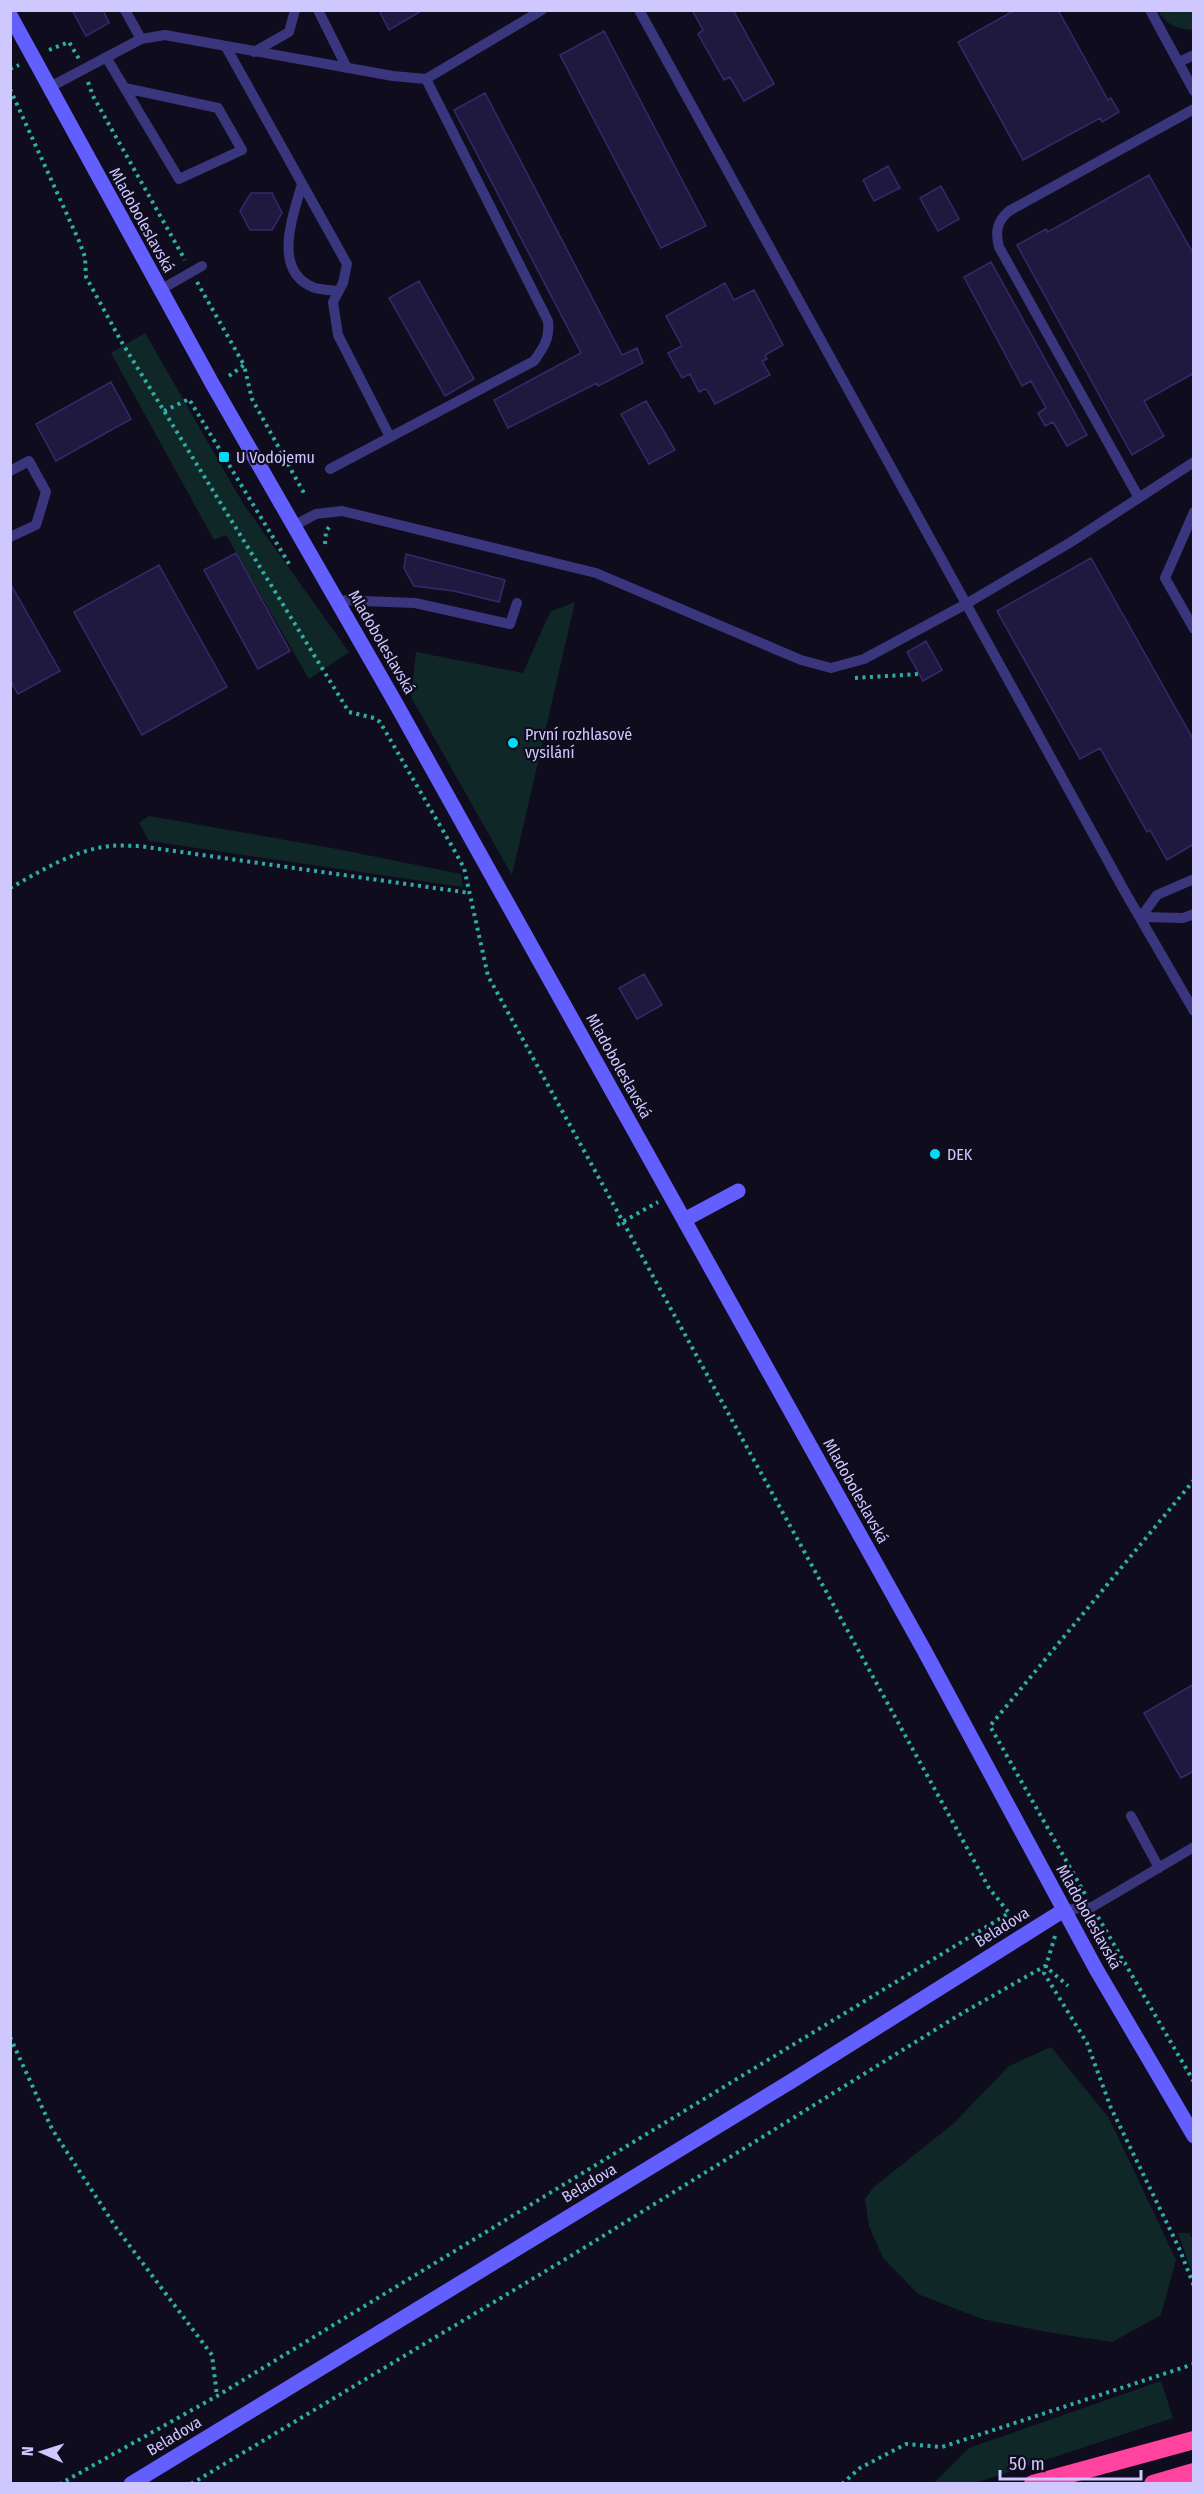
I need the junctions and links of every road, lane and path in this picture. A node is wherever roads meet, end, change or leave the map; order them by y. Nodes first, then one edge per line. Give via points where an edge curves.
1 (125, 10) edge
2 (295, 10) edge
3 (318, 10) edge
4 (542, 10) edge
5 (639, 10) edge
6 (1150, 10) edge
7 (10, 15) edge
8 (141, 39) junction
9 (226, 46) junction
10 (49, 50) dead end
11 (255, 52) junction
12 (1194, 55) edge
13 (106, 57) junction
14 (1179, 62) junction
15 (19, 65) dead end
16 (1194, 65) edge
17 (346, 68) junction
18 (10, 69) edge
19 (85, 69) junction
20 (426, 79) junction
21 (50, 87) junction
22 (124, 88) junction
23 (10, 89) edge
24 (1194, 91) edge
25 (1194, 109) edge
26 (302, 184) junction
27 (202, 266) dead end
28 (191, 272) junction
29 (160, 290) junction
30 (339, 291) junction
31 (244, 365) junction
32 (229, 376) dead end
33 (164, 411) junction
34 (390, 437) junction
35 (1194, 462) edge
36 (330, 469) dead end
37 (10, 471) edge
38 (305, 495) dead end
39 (1139, 498) junction
40 (1194, 512) edge
41 (334, 524) dead end
42 (293, 526) junction
43 (10, 537) edge
44 (326, 548) dead end
45 (291, 567) dead end
46 (337, 600) junction
47 (517, 603) dead end
48 (966, 604) junction
49 (1194, 628) edge
50 (919, 674) dead end
51 (853, 678) dead end
52 (1194, 879) edge
53 (10, 888) edge
54 (470, 893) junction
55 (1194, 914) edge
56 (1141, 917) junction
57 (1188, 992) edge
58 (1194, 1011) edge
59 (738, 1191) dead end
60 (670, 1196) junction
61 (624, 1220) junction
62 (684, 1220) junction
63 (617, 1225) dead end
64 (1194, 1480) edge
65 (1131, 1816) dead end
66 (1194, 1847) edge
67 (1159, 1868) junction
68 (1092, 1907) junction
69 (1064, 1910) junction
70 (1045, 1966) junction
71 (1068, 1986) dead end
72 (10, 2037) edge
73 (1194, 2082) edge
74 (1194, 2136) edge
75 (1194, 2286) edge
76 (1194, 2364) edge
77 (217, 2396) junction
78 (1193, 2440) edge
79 (1194, 2472) edge
80 (60, 2484) edge
81 (131, 2484) edge
82 (191, 2484) edge
83 (842, 2484) edge
84 (1033, 2484) edge
85 (1153, 2484) edge

1 - 8 lane
2 - 11 lane via 289,32
3 - 17 lane
4 - 20 lane
5 - 48 lane
6 - 14 lane
7 - 21 main road, Mladoboleslavská
8 - 9 lane via 165,35
8 - 13 lane
9 - 11 lane
9 - 26 lane
10 - 19 path via 69,42
11 - 17 lane
12 - 14 lane
13 - 19 lane
13 - 22 lane
14 - 16 lane
14 - 24 lane
15 - 18 path
17 - 20 lane
19 - 21 lane
19 - 28 path via 93,96
20 - 34 lane via 548,321 549,335 534,361
21 - 29 main road, Mladoboleslavská
22 - 22 lane via 179,179 242,150 218,108
23 - 33 path via 79,241 85,256 86,277
25 - 39 lane via 1009,211 996,231 999,247
26 - 30 lane via 347,264
26 - 30 lane via 289,238 289,263 300,279 315,288
27 - 28 lane
28 - 29 lane
28 - 31 path
29 - 42 main road, Mladoboleslavská
30 - 34 lane via 333,302 338,334
31 - 32 path
31 - 38 path via 252,399
33 - 45 path via 189,399
33 - 54 path via 349,712 380,722 464,868
34 - 36 lane
35 - 39 lane
37 - 43 lane via 29,461 46,492 36,525
39 - 48 lane
40 - 49 lane via 1165,578
41 - 44 path via 326,531
42 - 46 main road, Mladoboleslavská
42 - 48 lane via 316,514 342,511 596,573 801,660 831,668 864,659
46 - 47 lane via 415,603 510,624
46 - 60 main road, Mladoboleslavská
48 - 56 lane
50 - 51 path
52 - 56 lane via 1157,895
53 - 54 path via 82,853 110,846 139,846
54 - 61 path via 488,976
55 - 56 lane via 1183,918
56 - 57 lane
57 - 58 lane
59 - 62 main road
60 - 61 path
60 - 62 main road, Mladoboleslavská
61 - 63 path
61 - 77 path via 989,1888 1009,1913
62 - 69 main road, Mladoboleslavská
64 - 68 path via 990,1726
65 - 67 lane
66 - 67 lane
67 - 68 lane
68 - 69 lane
68 - 73 path
69 - 70 path
69 - 74 main road, Mladoboleslavská
69 - 81 main road, Beladova
70 - 71 path
70 - 75 path via 1044,1972 1087,2043 1111,2108
70 - 82 path
72 - 77 path via 51,2129 117,2229 212,2355
76 - 83 path via 942,2447 906,2444 860,2468
77 - 80 path
78 - 84 highway
79 - 85 highway

